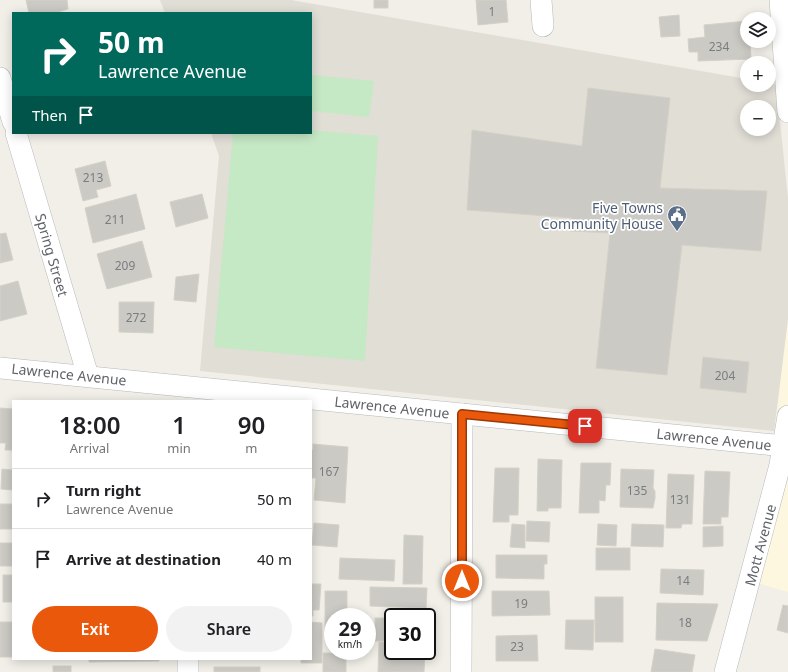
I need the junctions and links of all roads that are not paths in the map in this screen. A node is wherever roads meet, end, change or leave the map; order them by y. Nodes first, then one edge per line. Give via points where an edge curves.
1 (541, 0) edge
2 (780, 0) edge
3 (543, 26) dead end
4 (0, 78) edge
5 (788, 112) edge
6 (12, 119) edge
7 (16, 134) edge
8 (0, 368) edge
9 (88, 376) junction
10 (188, 394) edge
11 (270, 400) edge
12 (312, 403) edge
13 (462, 414) junction
14 (788, 416) edge
15 (784, 459) edge
16 (188, 660) edge
17 (188, 672) edge
18 (461, 672) edge
19 (725, 672) edge

1 - 3 street
2 - 5 street
4 - 6 street
7 - 9 street, Spring Street
8 - 9 street, Lawrence Avenue
9 - 10 street, Lawrence Avenue
10 - 11 street, Lawrence Avenue
12 - 13 street, Lawrence Avenue
13 - 15 street, Lawrence Avenue
13 - 18 street
14 - 15 street, Mott Avenue
15 - 19 street, Mott Avenue
16 - 17 street

